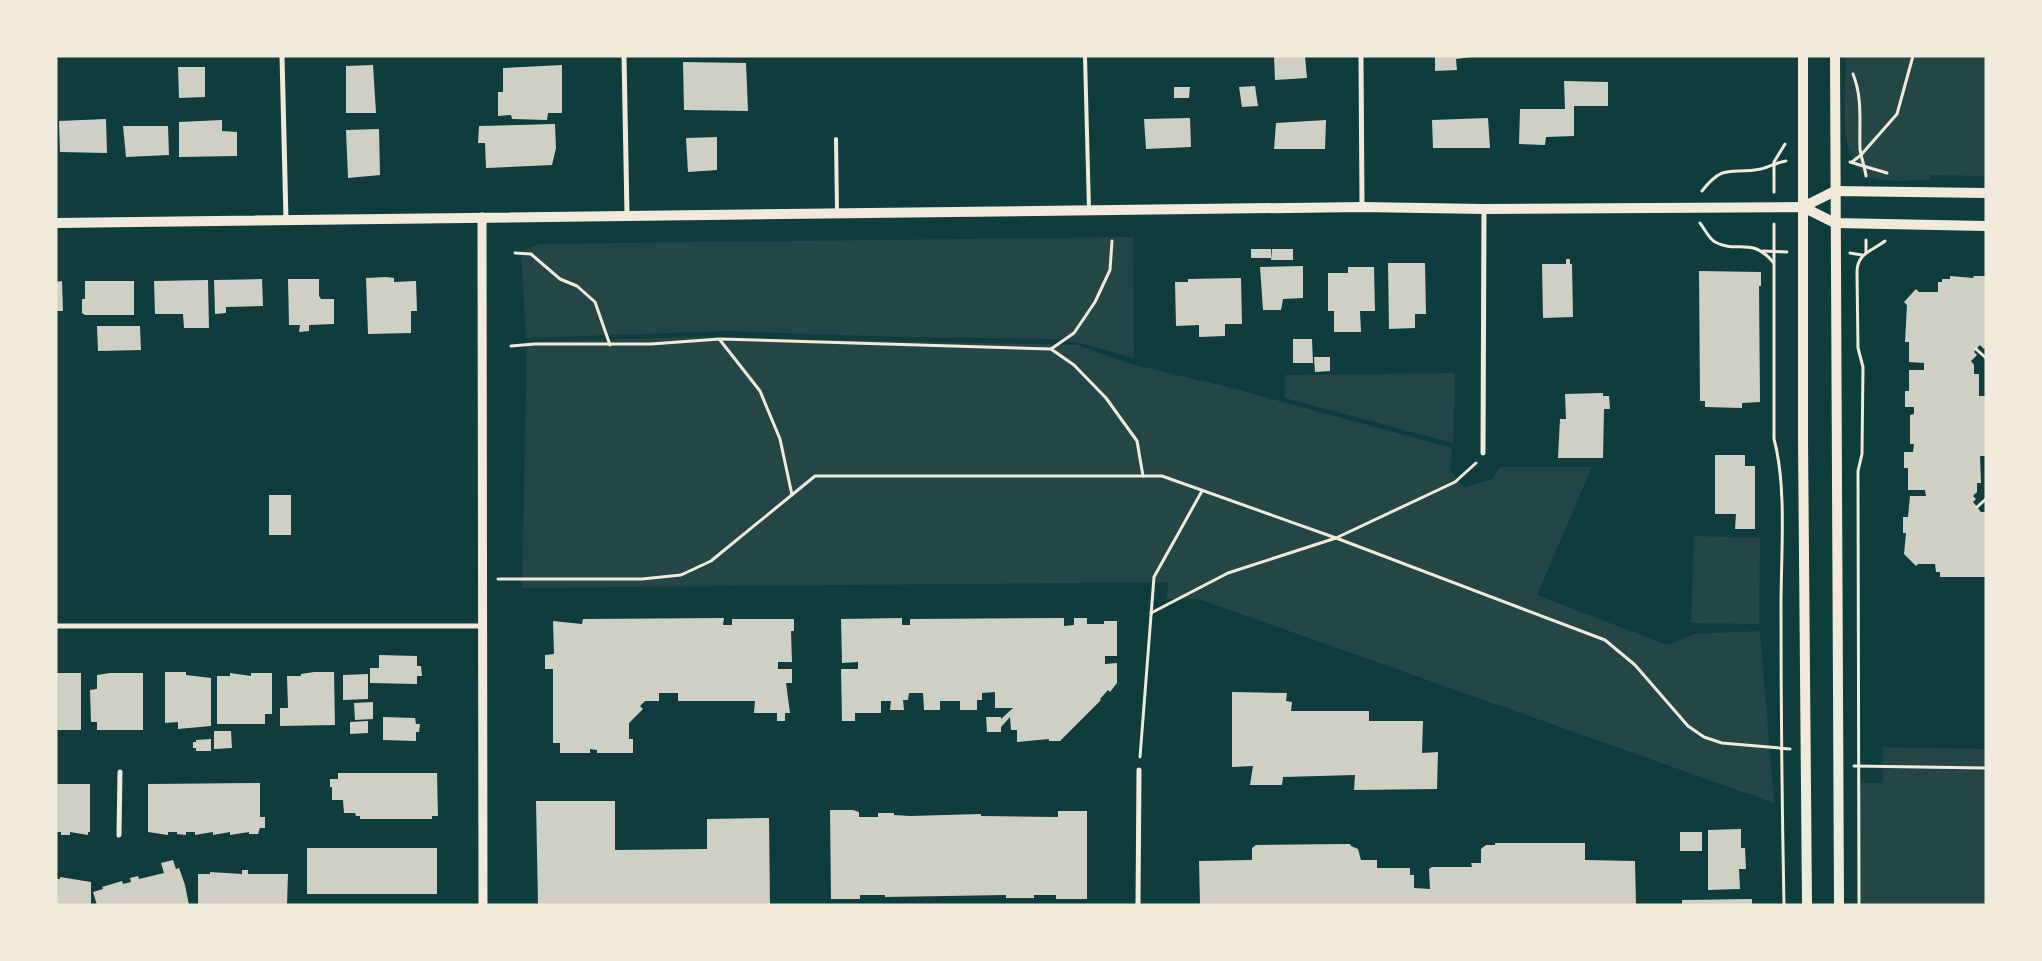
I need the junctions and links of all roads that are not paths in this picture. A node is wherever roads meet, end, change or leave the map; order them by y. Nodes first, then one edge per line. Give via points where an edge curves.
1 (282, 56) edge
2 (624, 56) edge
3 (1085, 56) edge
4 (1361, 56) edge
5 (1803, 56) edge
6 (1835, 56) edge
7 (836, 139) dead end
8 (1835, 191) junction
9 (1986, 193) edge
10 (1362, 207) junction
11 (1802, 207) junction
12 (1484, 209) junction
13 (1089, 210) junction
14 (837, 213) junction
15 (627, 215) junction
16 (482, 217) junction
17 (286, 220) junction
18 (56, 223) edge
19 (1835, 223) junction
20 (1986, 226) edge
21 (1483, 453) road end
22 (56, 626) edge
23 (482, 626) junction
24 (1140, 770) road end
25 (120, 772) dead end
26 (119, 835) dead end
27 (483, 905) edge
28 (1138, 905) edge
29 (1808, 905) edge
30 (1839, 905) edge

1 - 17 street
2 - 15 street
3 - 13 lane
4 - 10 street
5 - 11 main road
6 - 8 main road
7 - 14 lane
8 - 9 main road
8 - 11 main road
8 - 19 main road
10 - 12 main road
10 - 13 main road
11 - 12 main road
11 - 19 main road
11 - 29 main road
12 - 21 street
13 - 14 main road
14 - 15 main road
15 - 16 main road
16 - 17 main road
16 - 23 street
17 - 18 main road
19 - 20 main road
19 - 30 main road
22 - 23 street
23 - 27 street
24 - 28 street
25 - 26 street

